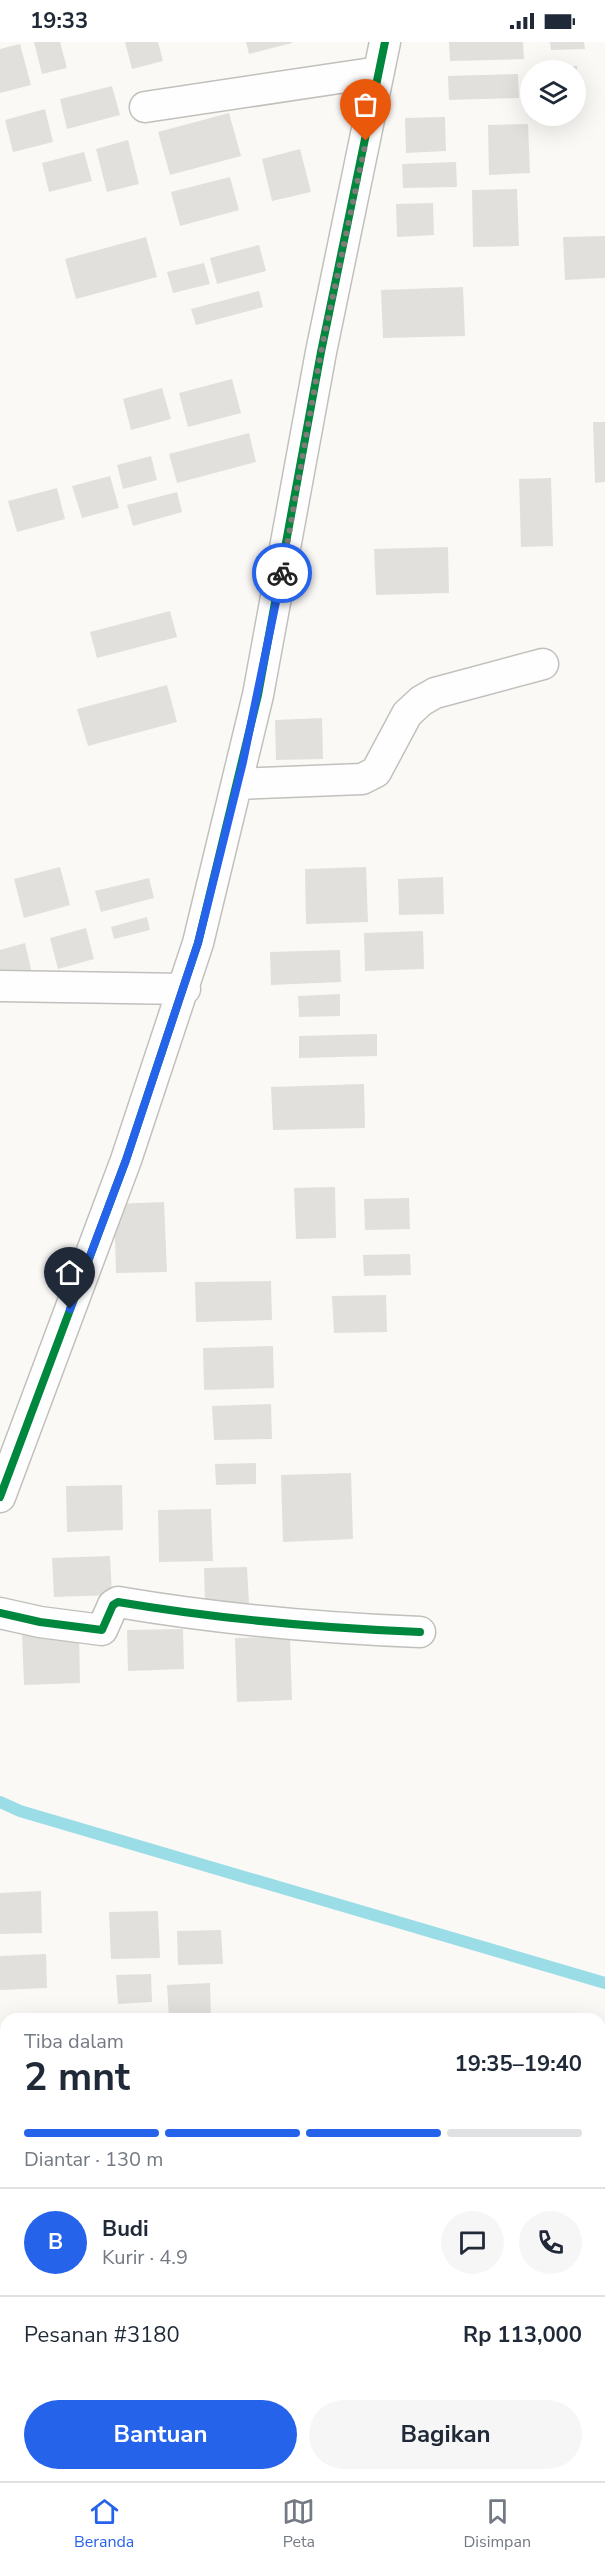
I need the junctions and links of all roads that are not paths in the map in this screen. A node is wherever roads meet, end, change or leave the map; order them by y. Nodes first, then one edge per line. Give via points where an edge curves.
1 (386, 42) edge
2 (379, 72) junction
3 (145, 107) dead end
4 (543, 664) dead end
5 (238, 784) junction
6 (0, 986) edge
7 (185, 989) junction
8 (6, 1463) edge
9 (0, 1497) edge
10 (0, 1613) edge
11 (420, 1632) dead end

1 - 2 street
2 - 3 street
2 - 5 street via 321,352 273,623
4 - 5 street via 435,693 421,701 408,714 376,772 362,779
5 - 7 street
6 - 7 street
7 - 8 street via 95,1244
8 - 9 street
10 - 11 street via 102,1630 118,1602 256,1621

